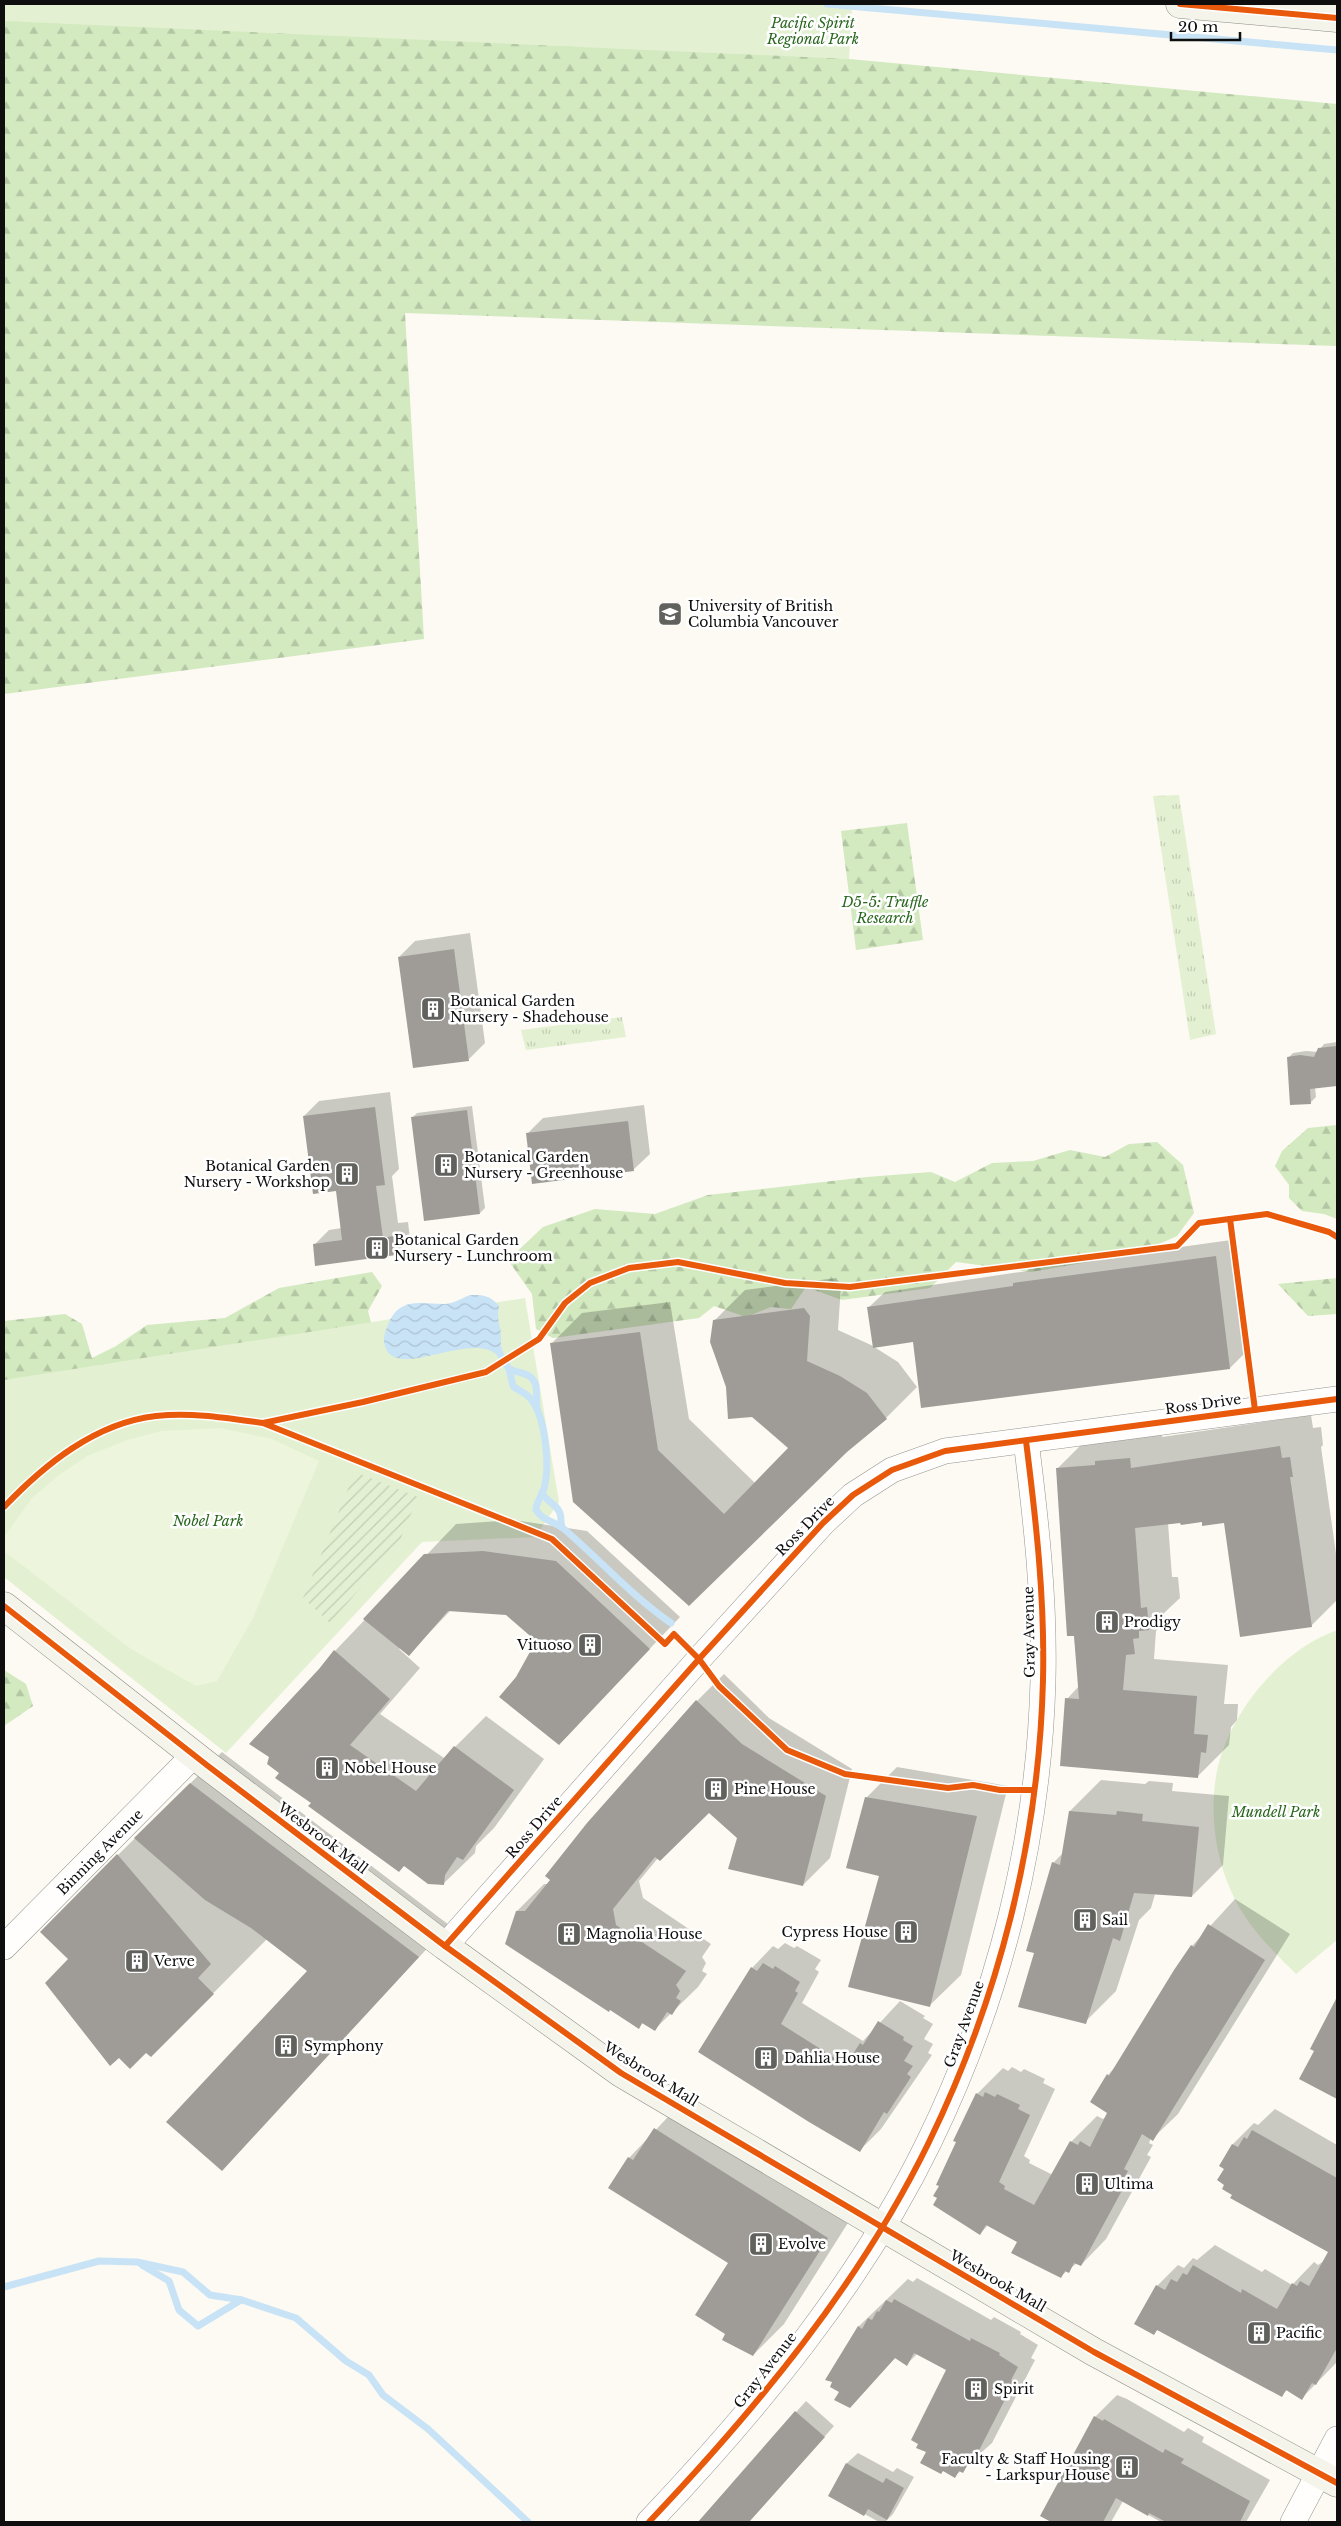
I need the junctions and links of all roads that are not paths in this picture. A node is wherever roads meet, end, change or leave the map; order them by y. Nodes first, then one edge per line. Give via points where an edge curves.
1 (1180, 4) edge
2 (1337, 18) edge
3 (1337, 1399) edge
4 (1026, 1441) junction
5 (4, 1606) edge
6 (194, 1755) junction
7 (445, 1946) junction
8 (4, 1948) edge
9 (881, 2228) junction
10 (1337, 2439) edge
11 (1328, 2478) edge
12 (649, 2522) edge
13 (1294, 2522) edge

1 - 2 street
3 - 4 street, Ross Drive
4 - 7 street, Ross Drive via 945,1451 892,1470 853,1495 823,1523 699,1659
4 - 9 street, Gray Avenue via 1043,1601 1043,1680 1039,1758 1023,1864 987,2002 964,2062 928,2144
5 - 6 street, Wesbrook Mall
6 - 7 street, Wesbrook Mall
6 - 8 street, Binning Avenue
7 - 9 street, Wesbrook Mall via 621,2073
9 - 11 street, Wesbrook Mall via 1094,2352
9 - 12 street, Gray Avenue via 781,2372 736,2428
10 - 11 street
11 - 13 street

